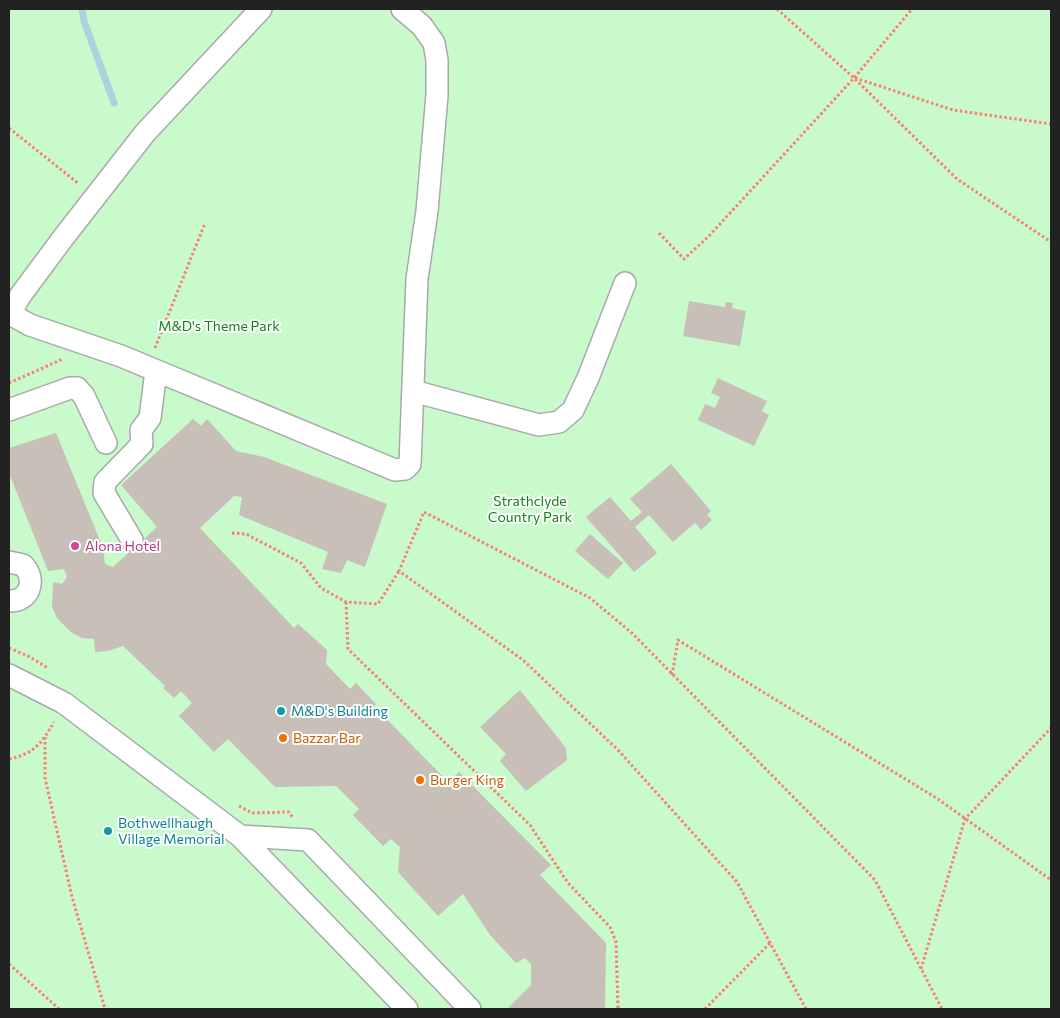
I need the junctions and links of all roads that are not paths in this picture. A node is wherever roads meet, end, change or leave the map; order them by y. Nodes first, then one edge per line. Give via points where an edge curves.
1 (261, 9) edge
2 (402, 9) edge
3 (625, 282) dead end
4 (9, 315) edge
5 (151, 369) junction
6 (413, 391) junction
7 (9, 410) edge
8 (106, 443) dead end
9 (132, 540) dead end
10 (9, 558) edge
11 (9, 601) edge
12 (9, 675) edge
13 (240, 836) junction
14 (407, 1009) edge
15 (470, 1009) edge

1 - 4 street via 144,134 20,296
2 - 6 street via 422,26 434,43 437,60 427,211 416,279
3 - 6 street via 577,402 559,422 539,425
4 - 5 street
5 - 6 street via 400,470 410,464
5 - 9 street via 150,418 141,430 142,444 104,482 104,493
7 - 8 street via 77,388
10 - 11 street via 23,565 32,583 21,599
12 - 13 street via 64,703
13 - 14 street
13 - 15 street via 308,840

